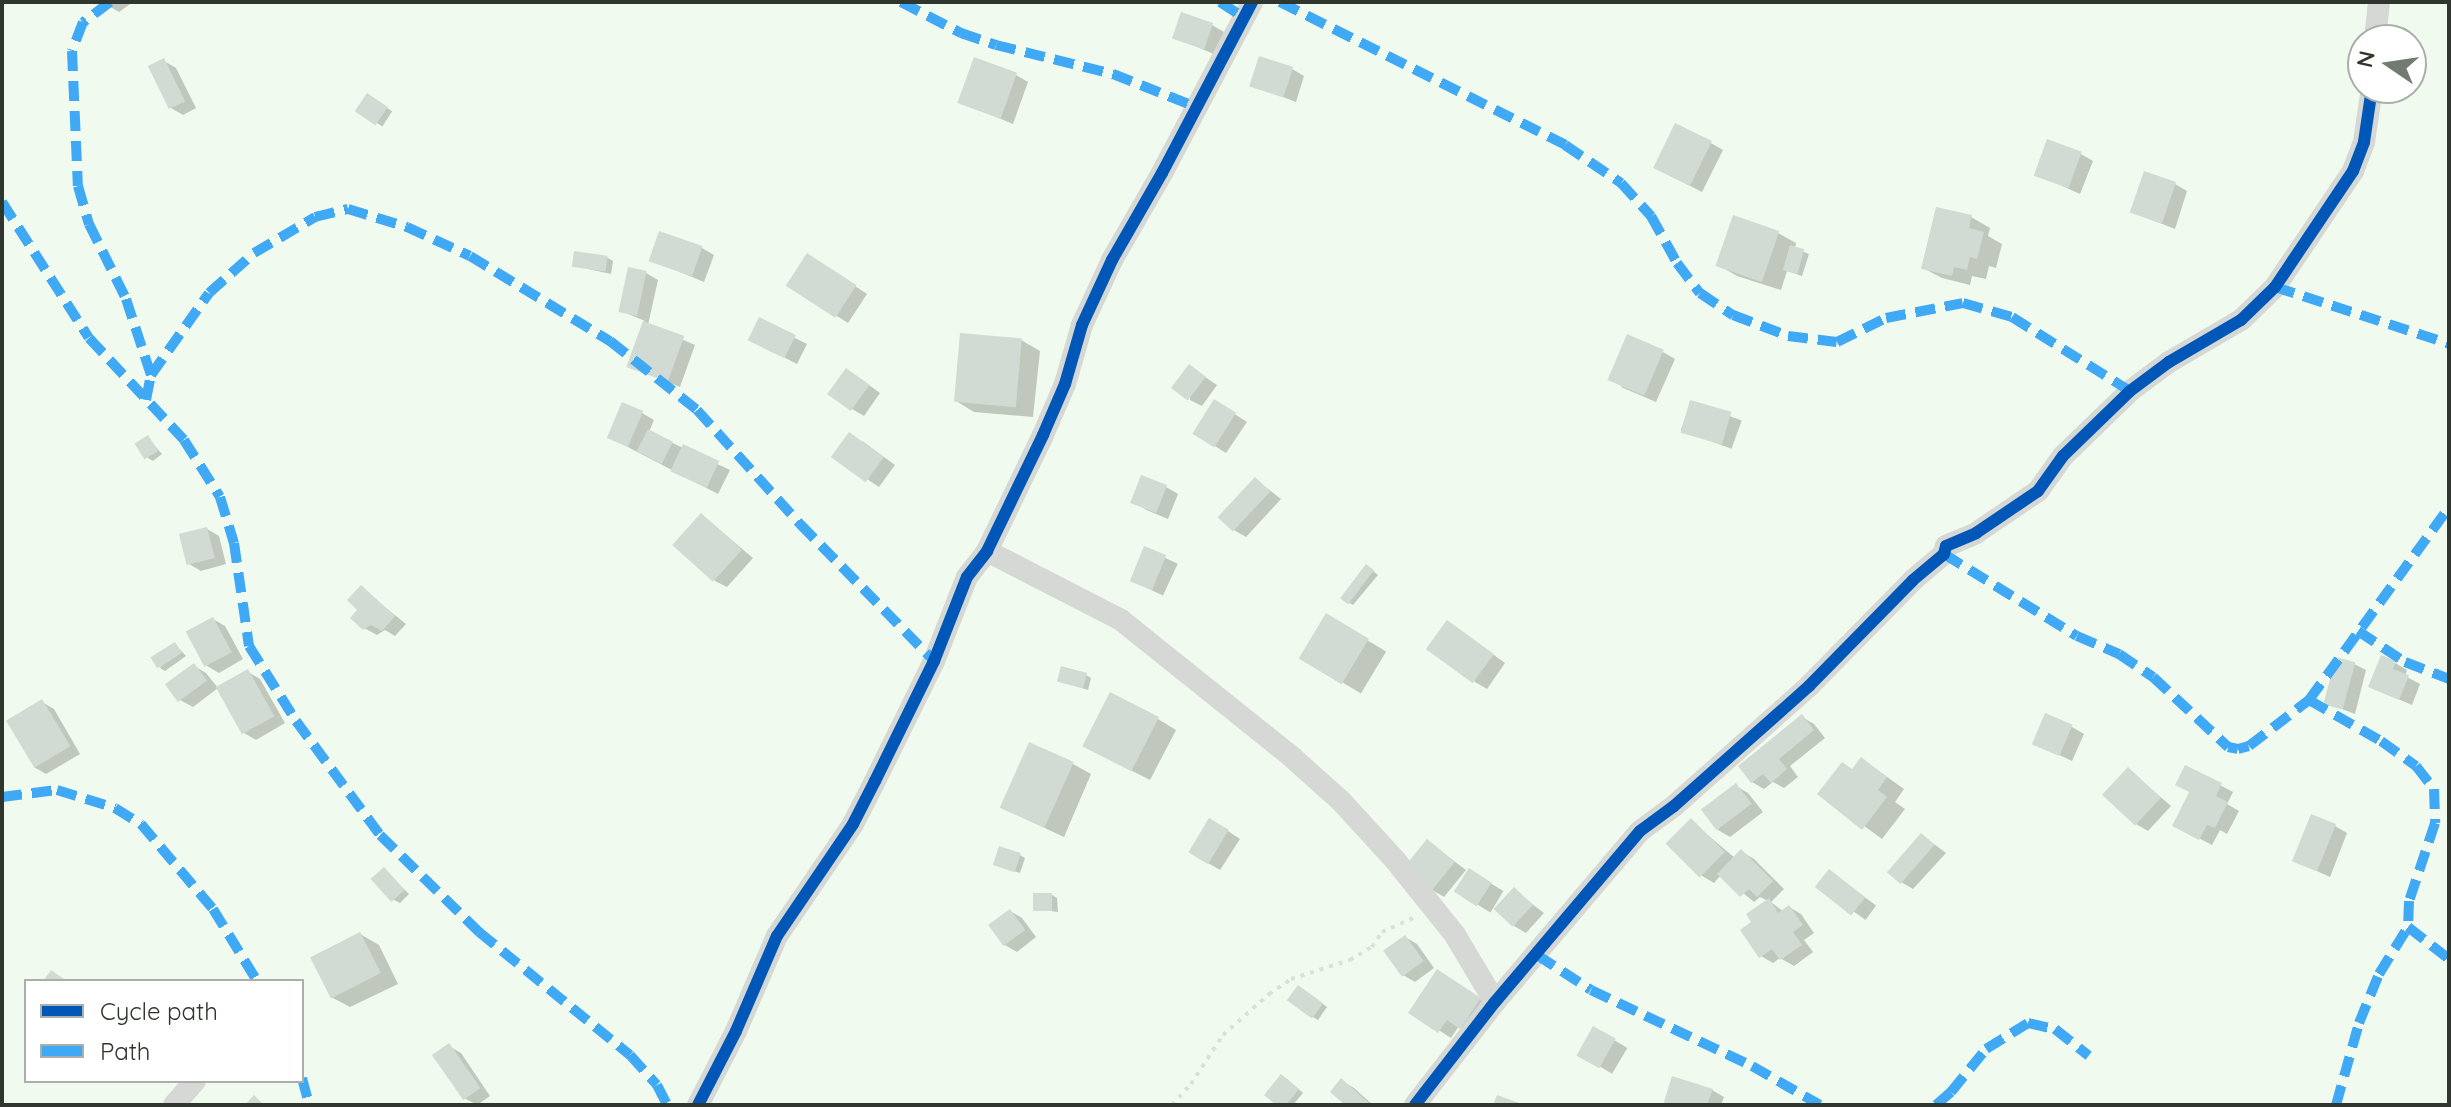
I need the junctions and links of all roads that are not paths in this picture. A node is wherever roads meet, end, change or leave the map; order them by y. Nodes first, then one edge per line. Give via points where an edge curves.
1 (1252, 2) edge
2 (2379, 2) edge
3 (2377, 24) edge
4 (2370, 104) edge
5 (987, 551) junction
6 (1495, 1002) junction
7 (193, 1083) edge
8 (174, 1105) edge
9 (698, 1105) edge
10 (1415, 1105) edge

1 - 5 street via 1112,260 1082,325 1065,384
2 - 3 street
4 - 6 street via 2353,171 2275,287 2228,329 2130,391 2063,456 2038,491 1976,533 1946,546 1944,554 1809,686 1640,831
5 - 6 street via 1121,620 1341,801 1464,947
5 - 9 street via 967,577 934,661 853,824 777,936
6 - 10 street
7 - 8 street

